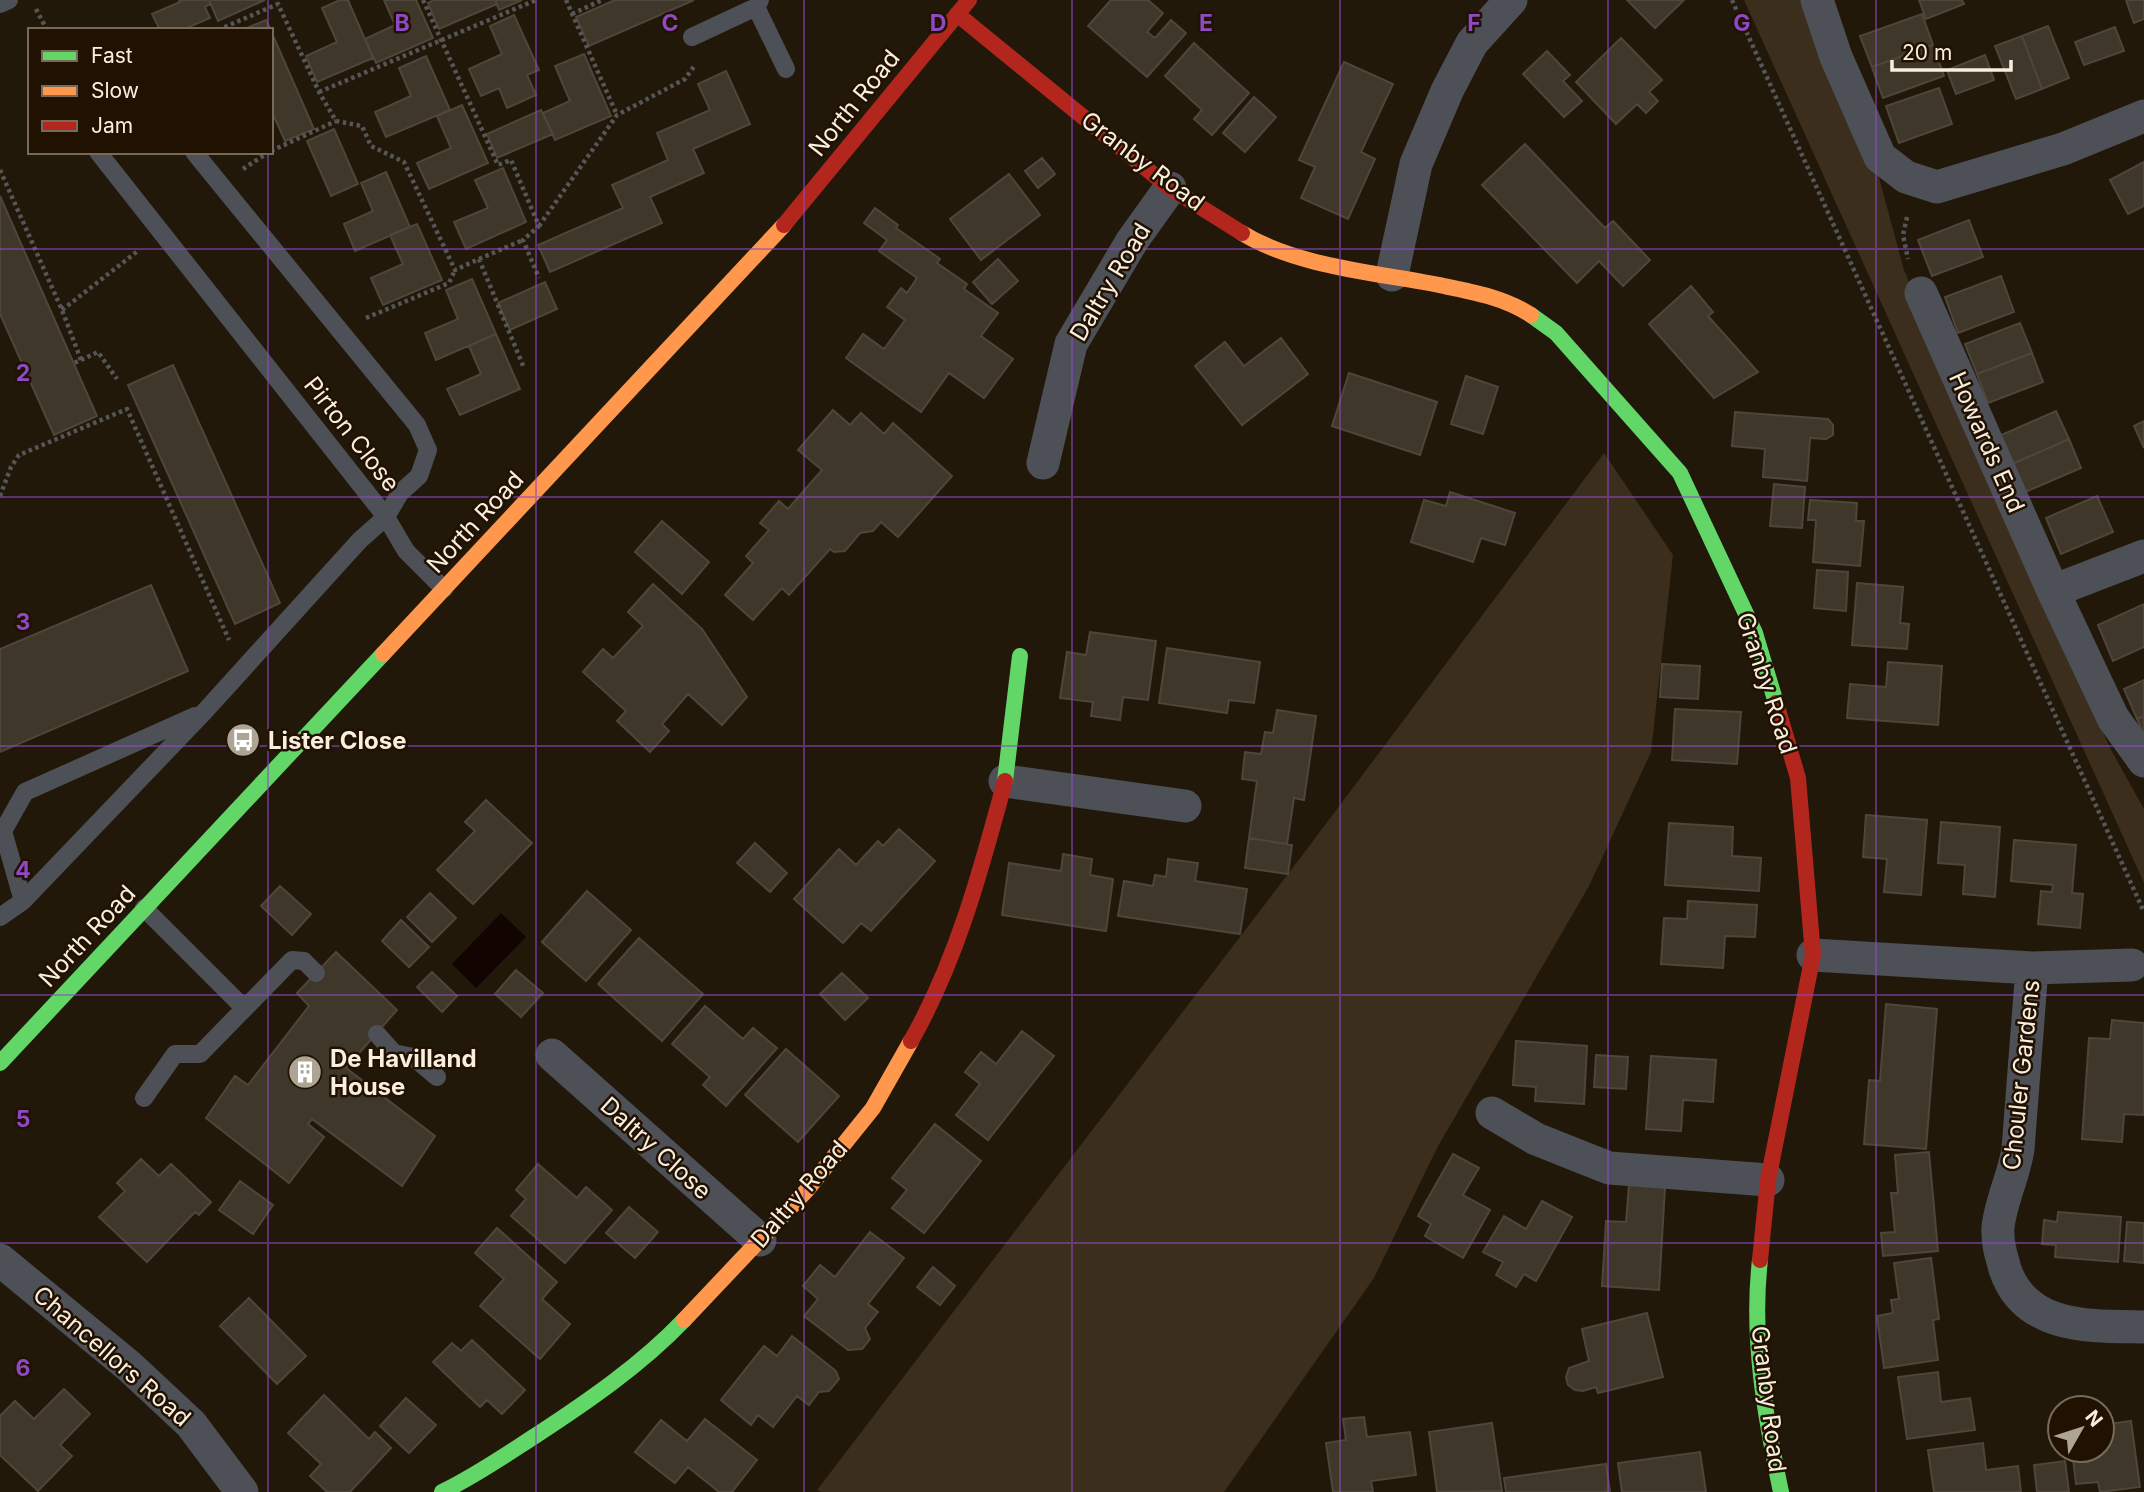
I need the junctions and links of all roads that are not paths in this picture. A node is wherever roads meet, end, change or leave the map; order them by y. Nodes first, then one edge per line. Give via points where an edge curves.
1 (9, 0) edge
2 (969, 0) edge
3 (1511, 0) edge
4 (1817, 0) edge
5 (758, 3) edge
6 (0, 4) edge
7 (957, 14) junction
8 (692, 37) dead end
9 (786, 69) dead end
10 (2144, 116) edge
11 (100, 154) edge
12 (196, 154) edge
13 (1170, 188) junction
14 (1392, 275) junction
15 (1922, 293) road end
16 (1043, 463) dead end
17 (386, 517) junction
18 (2144, 556) edge
19 (444, 589) junction
20 (2053, 591) junction
21 (1020, 656) dead end
22 (205, 711) junction
23 (2144, 761) edge
24 (1005, 780) junction
25 (1185, 806) dead end
26 (23, 901) junction
27 (144, 908) junction
28 (0, 918) edge
29 (1813, 955) junction
30 (2132, 965) dead end
31 (2032, 968) junction
32 (316, 973) dead end
33 (244, 1008) junction
34 (377, 1034) dead end
35 (552, 1055) dead end
36 (0, 1063) edge
37 (437, 1077) dead end
38 (144, 1098) dead end
39 (1492, 1113) dead end
40 (1768, 1180) junction
41 (760, 1240) junction
42 (0, 1261) edge
43 (2144, 1327) edge
44 (242, 1492) edge
45 (442, 1492) edge
46 (1781, 1492) edge

1 - 6 lane
2 - 7 street, North Road
3 - 14 street via 1472,43 1447,91 1416,164
4 - 10 street via 1836,57 1880,156 1906,177 1937,187 2063,149
5 - 8 lane
5 - 9 lane
7 - 13 street, Granby Road
7 - 19 street, North Road via 779,231
11 - 17 lane, Pirton Close
12 - 17 lane, Pirton Close via 417,425 428,450 419,475
13 - 14 street, Granby Road via 1257,242 1328,265
13 - 16 street, Daltry Road via 1132,241 1071,344
14 - 29 street, Granby Road via 1486,294 1556,333 1680,473 1755,634 1798,778
15 - 20 street, Howards End
17 - 19 lane via 406,551
17 - 22 lane
18 - 20 street
19 - 27 street, North Road
20 - 23 street, Howards End via 2113,718
21 - 24 street, Daltry Road
22 - 26 lane
22 - 26 lane via 25,792 3,831
24 - 25 street
24 - 41 street, Daltry Road via 964,925 924,1018 873,1108
26 - 28 lane
27 - 33 lane
27 - 36 street, North Road
29 - 31 street
29 - 40 street, Granby Road
30 - 31 street
31 - 43 street, Chouler Gardens via 2018,1149 1999,1224 2000,1253 2017,1291 2049,1318 2095,1326
32 - 33 lane via 304,961 292,961
33 - 38 lane via 200,1054 175,1054
34 - 37 lane via 394,1053 413,1057
35 - 41 street, Daltry Close
39 - 40 street via 1536,1139 1609,1168
40 - 46 street, Granby Road via 1757,1284 1760,1367
41 - 45 street, Daltry Road via 660,1344 585,1403
42 - 44 street, Chancellors Road via 130,1367 191,1424

